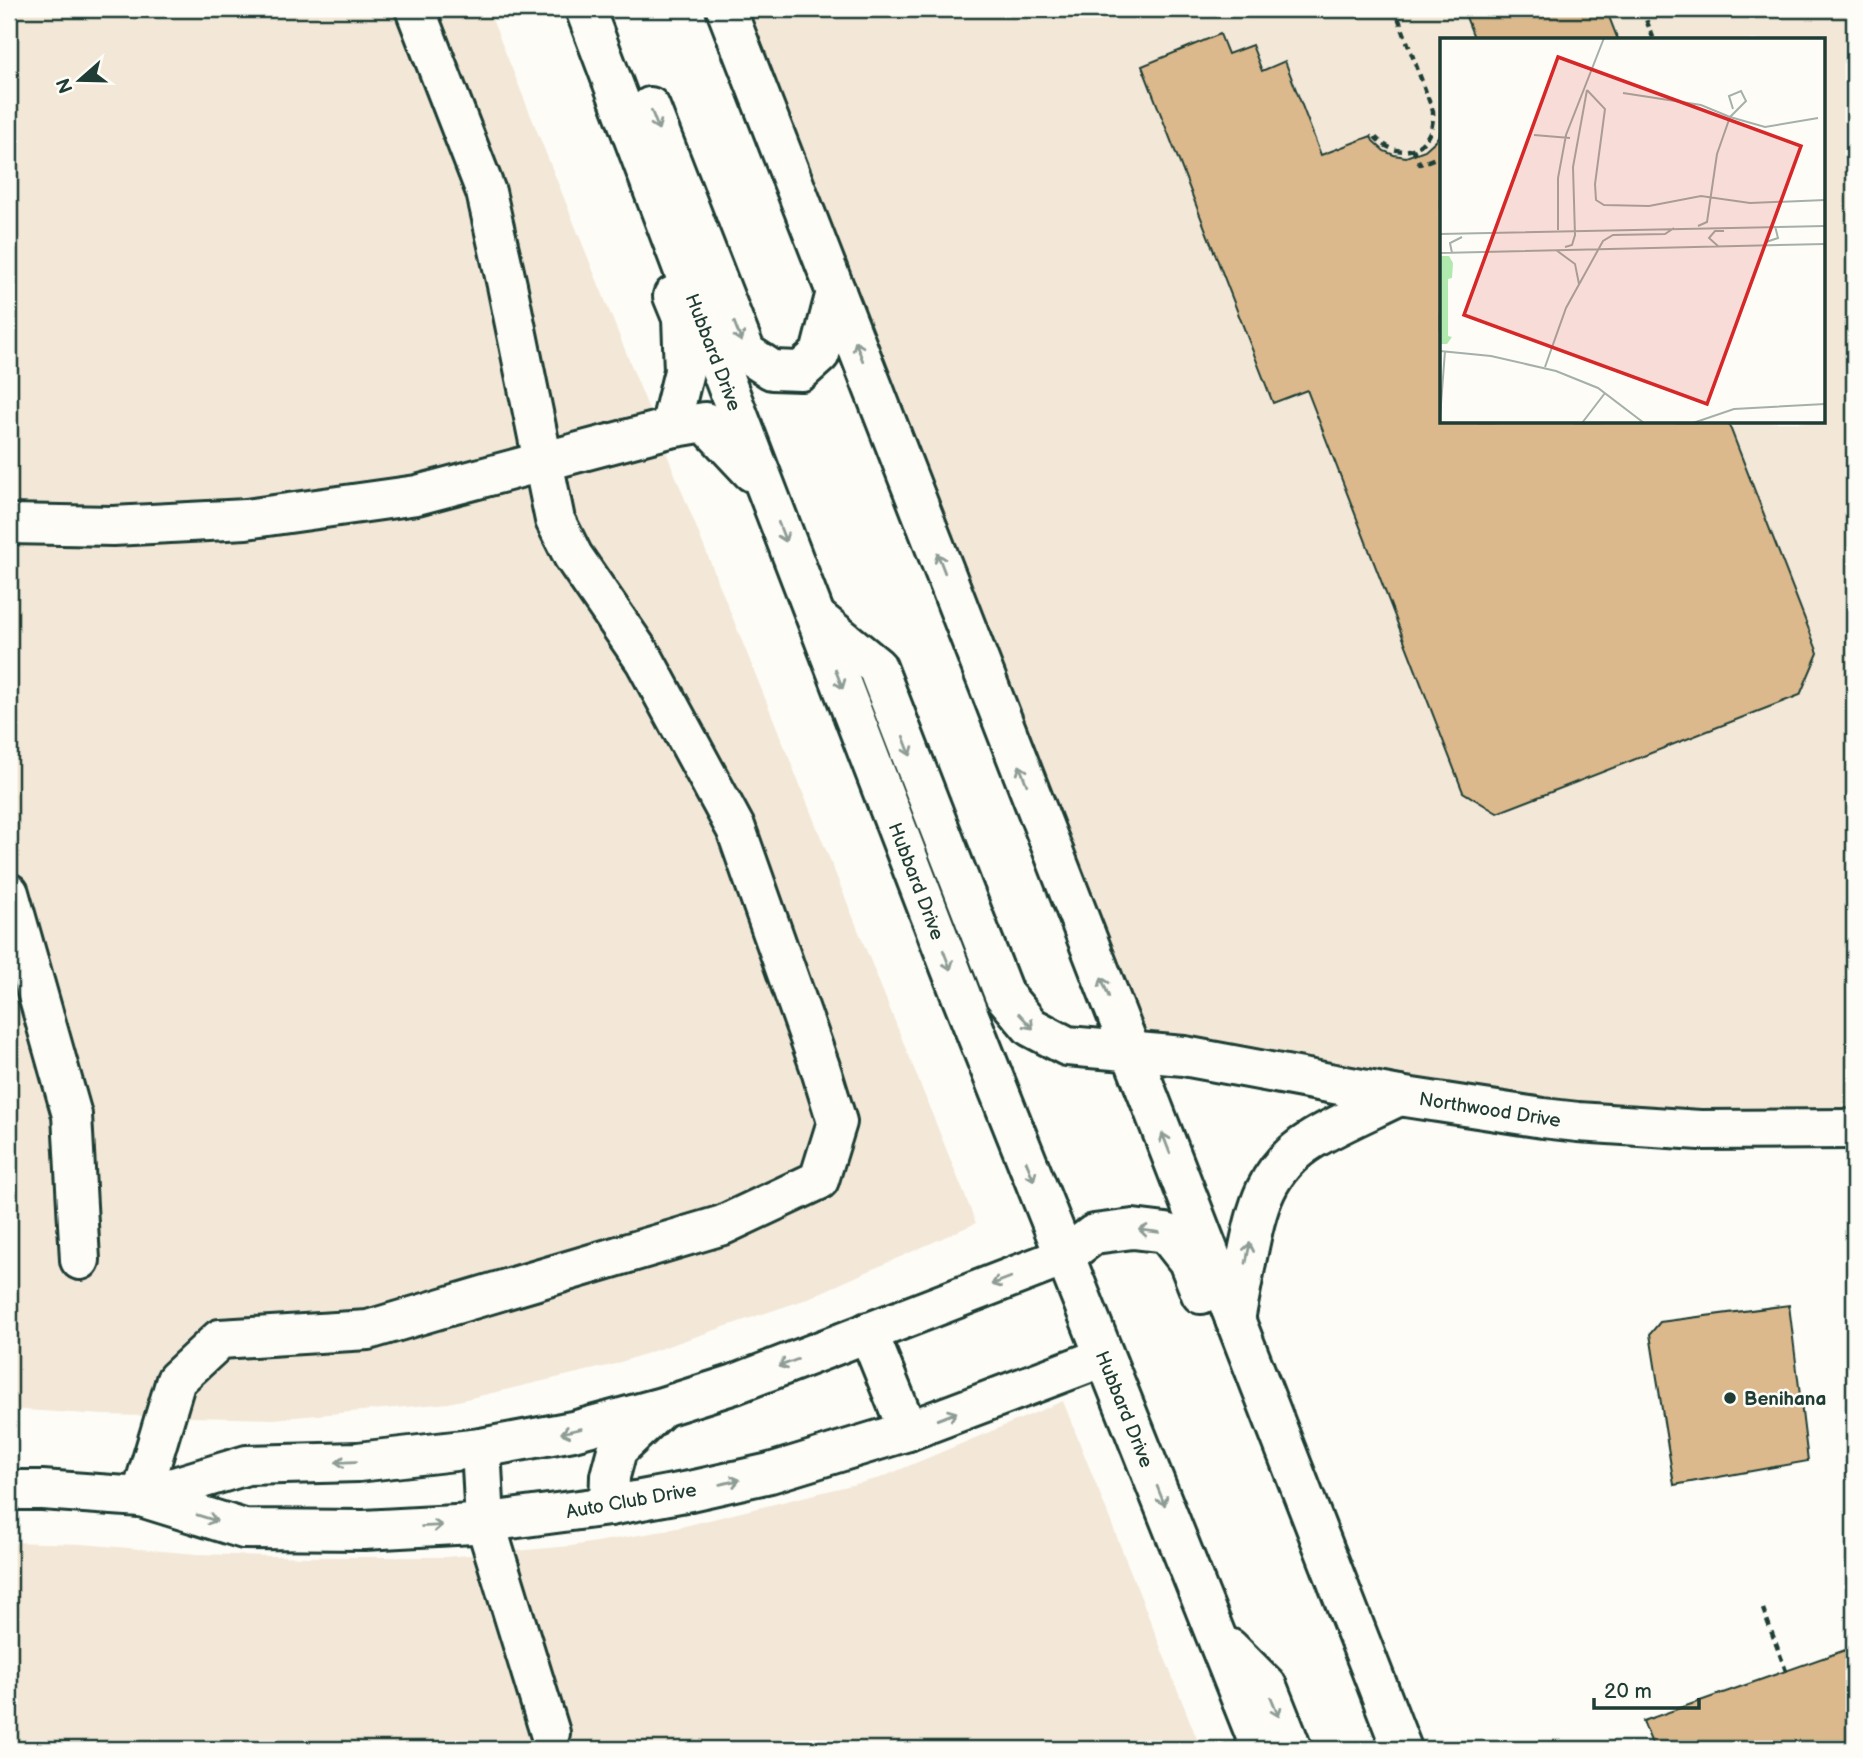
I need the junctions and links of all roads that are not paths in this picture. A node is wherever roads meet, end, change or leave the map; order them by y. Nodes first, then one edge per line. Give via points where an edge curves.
1 (415, 9) edge
2 (563, 9) edge
3 (585, 9) edge
4 (698, 9) edge
5 (726, 9) edge
6 (600, 47) junction
7 (759, 96) junction
8 (836, 292) junction
9 (670, 428) junction
10 (543, 461) junction
11 (765, 486) junction
12 (9, 524) edge
13 (814, 615) junction
14 (9, 893) edge
15 (1130, 1051) junction
16 (1399, 1096) junction
17 (1854, 1129) edge
18 (1064, 1257) junction
19 (80, 1260) dead end
20 (1235, 1320) junction
21 (868, 1332) junction
22 (1104, 1357) junction
23 (662, 1407) junction
24 (908, 1431) junction
25 (481, 1448) junction
26 (9, 1490) edge
27 (141, 1497) junction
28 (609, 1506) junction
29 (485, 1522) junction
30 (1217, 1637) junction
31 (1373, 1675) junction
32 (550, 1733) dead end
33 (1261, 1749) edge
34 (1292, 1749) edge
35 (1402, 1749) edge

1 - 10 street via 486,192
2 - 9 street via 682,318 684,371
3 - 6 street, Hubbard Drive
4 - 7 street via 719,51
5 - 7 street
6 -> 8 street via 645,94 746,353 772,370 801,371 820,354
6 - 11 street, Hubbard Drive
7 - 8 street
15 -> 8 street
9 - 10 street
9 - 11 street via 705,422
10 - 12 street via 417,495 246,519 113,526
10 - 27 street via 555,520 573,556 645,661 736,830 837,1122 819,1180 723,1225 368,1329 220,1339 176,1380
11 -> 13 street, Hubbard Drive
13 -> 15 street, Northwood Drive via 877,667 1004,995 1031,1027 1067,1046
13 -> 18 street, Hubbard Drive
14 - 19 street via 72,1115
15 - 16 street, Northwood Drive via 1185,1056
20 -> 15 street
16 - 17 street, Northwood Drive via 1623,1126
20 -> 16 street via 1256,1212 1277,1171 1311,1140
18 -> 21 street, Auto Club Drive
18 - 22 street, Hubbard Drive
31 -> 18 street, Auto Club Drive via 1320,1604 1188,1261 1166,1233 1133,1229 1094,1234
20 - 31 street
21 -> 23 street, Auto Club Drive
21 - 24 street
24 -> 22 street, Auto Club Drive
22 -> 30 street, Hubbard Drive
23 -> 25 street, Auto Club Drive via 573,1431
23 - 28 street via 617,1450
28 -> 24 street, Auto Club Drive via 770,1473
25 -> 27 street, Auto Club Drive via 358,1462 247,1465
25 - 29 street
26 - 27 street, Auto Club Drive
27 -> 29 street, Auto Club Drive via 244,1529 364,1530
28 - 29 street, Auto Club Drive
29 - 32 street
30 - 33 street, Hubbard Drive
30 -> 34 street via 1267,1686
31 - 35 street

